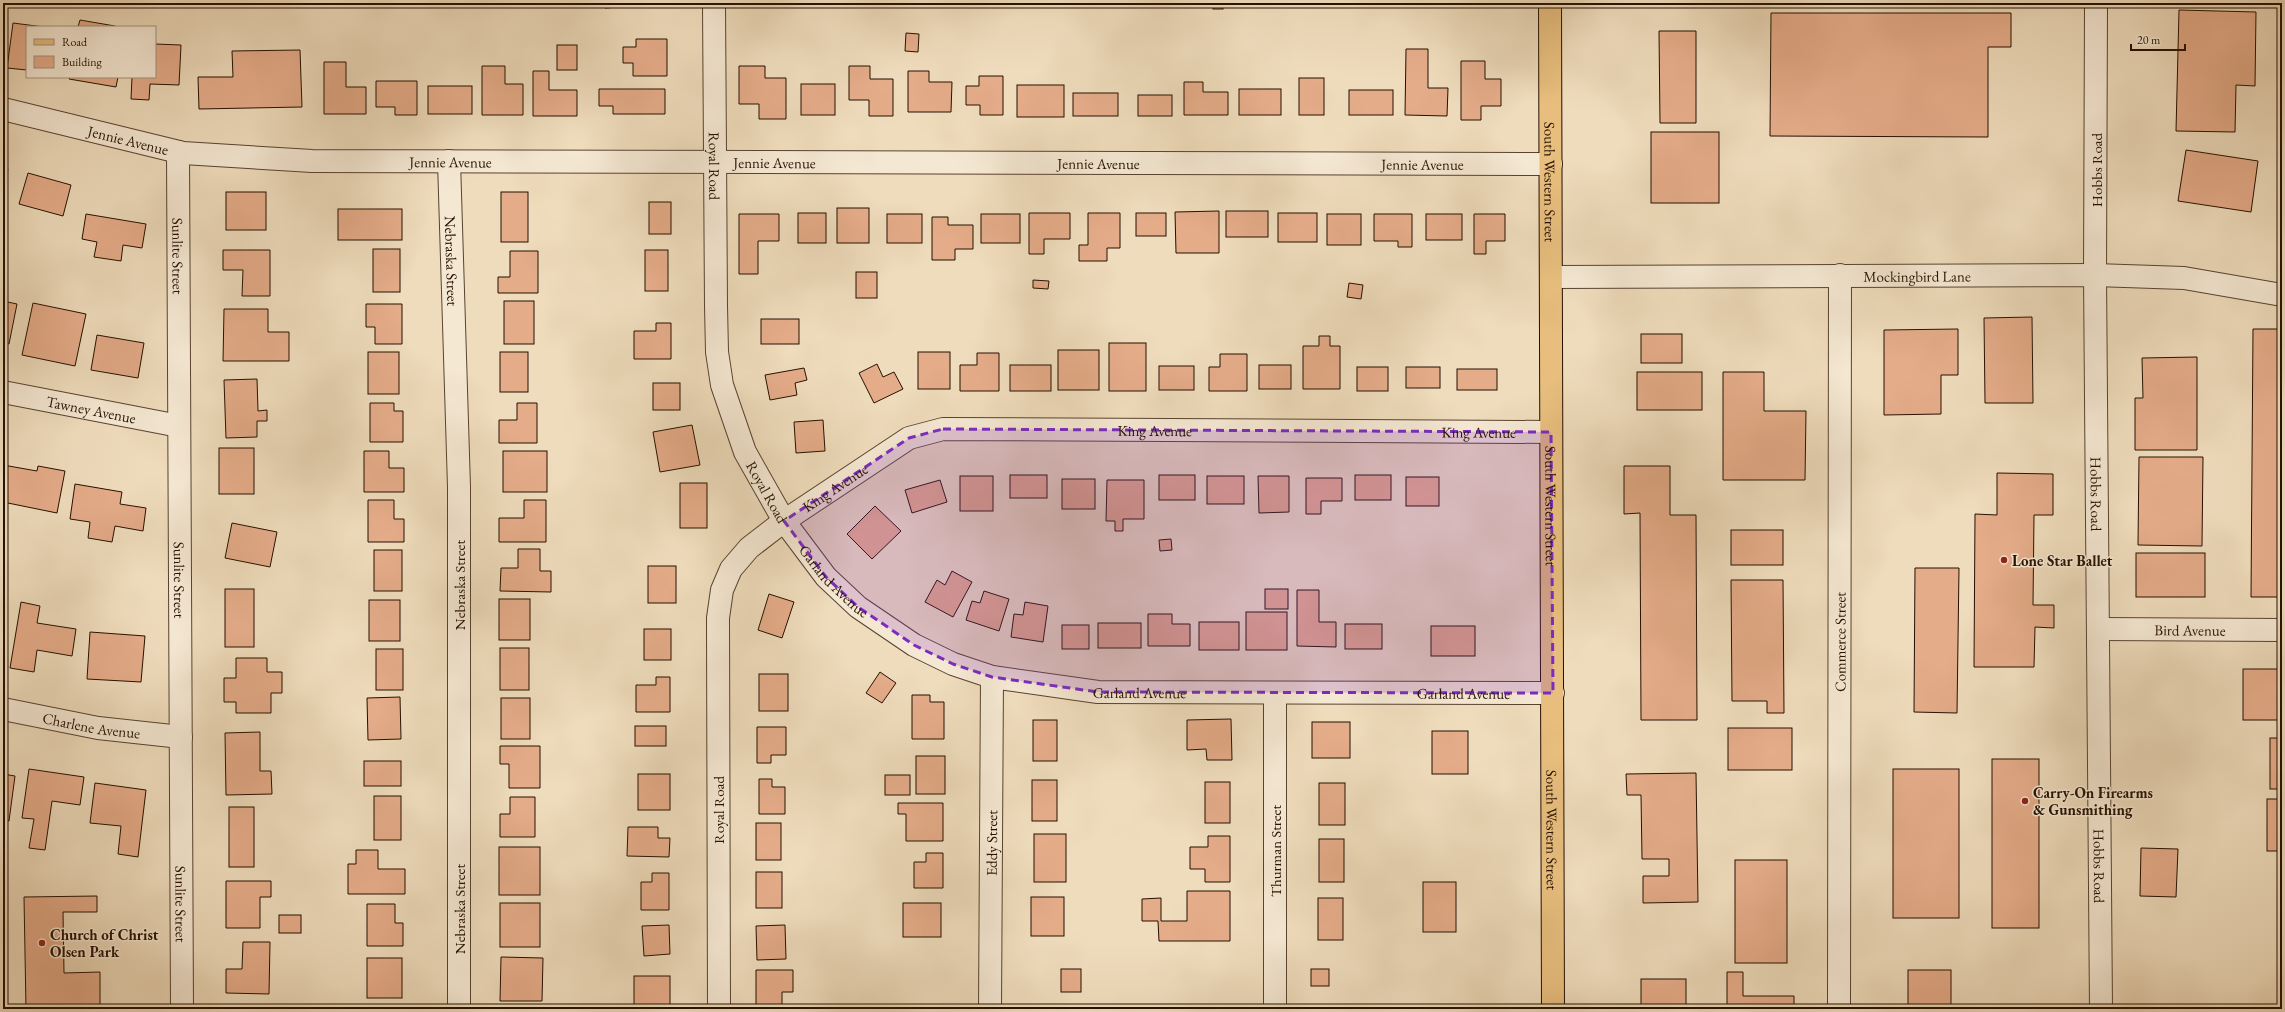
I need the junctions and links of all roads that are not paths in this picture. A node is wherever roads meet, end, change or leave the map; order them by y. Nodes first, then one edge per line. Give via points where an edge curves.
1 (714, 3) edge
2 (1550, 3) edge
3 (2096, 3) edge
4 (3, 110) edge
5 (178, 152) junction
6 (449, 161) junction
7 (714, 161) junction
8 (1551, 164) junction
9 (2095, 274) junction
10 (1840, 275) junction
11 (1551, 277) junction
12 (2282, 295) edge
13 (3, 392) edge
14 (179, 426) junction
15 (1551, 432) junction
16 (784, 521) junction
17 (2099, 629) junction
18 (2282, 630) edge
19 (992, 677) junction
20 (1275, 692) junction
21 (1553, 693) junction
22 (3, 709) edge
23 (181, 737) junction
24 (182, 1009) edge
25 (459, 1009) edge
26 (719, 1009) edge
27 (990, 1009) edge
28 (1275, 1009) edge
29 (1553, 1009) edge
30 (1839, 1009) edge
31 (2101, 1009) edge

1 - 7 street, Royal Road
2 - 8 main road, South Western Street
3 - 9 street, Hobbs Road
4 - 5 street, Jennie Avenue
5 - 6 street, Jennie Avenue via 312,161
5 - 14 street, Sunlite Street
6 - 7 street, Jennie Avenue
6 - 25 street, Nebraska Street via 459,487
7 - 8 street, Jennie Avenue
7 - 16 street, Royal Road via 717,352 722,385 746,452
8 - 11 main road, South Western Street
9 - 10 street, Mockingbird Lane
9 - 12 street, Mockingbird Lane via 2184,278
9 - 17 street, Hobbs Road
10 - 11 street, Mockingbird Lane
10 - 30 street, Commerce Street
11 - 15 main road, South Western Street
13 - 14 street, Tawney Avenue
14 - 23 street, Sunlite Street
15 - 16 street, King Avenue via 943,429 909,438
15 - 21 main road, South Western Street
16 - 19 street, Garland Avenue via 826,577 858,607 914,645 953,664
16 - 26 street, Royal Road via 749,548 732,569 722,590 718,618
17 - 18 street, Bird Avenue
17 - 31 street, Hobbs Road
19 - 20 street, Garland Avenue via 1098,692
19 - 27 street, Eddy Street
20 - 21 street, Garland Avenue
20 - 28 street, Thurman Street
21 - 29 main road, South Western Street
22 - 23 street, Charlene Avenue via 98,728
23 - 24 street, Sunlite Street

